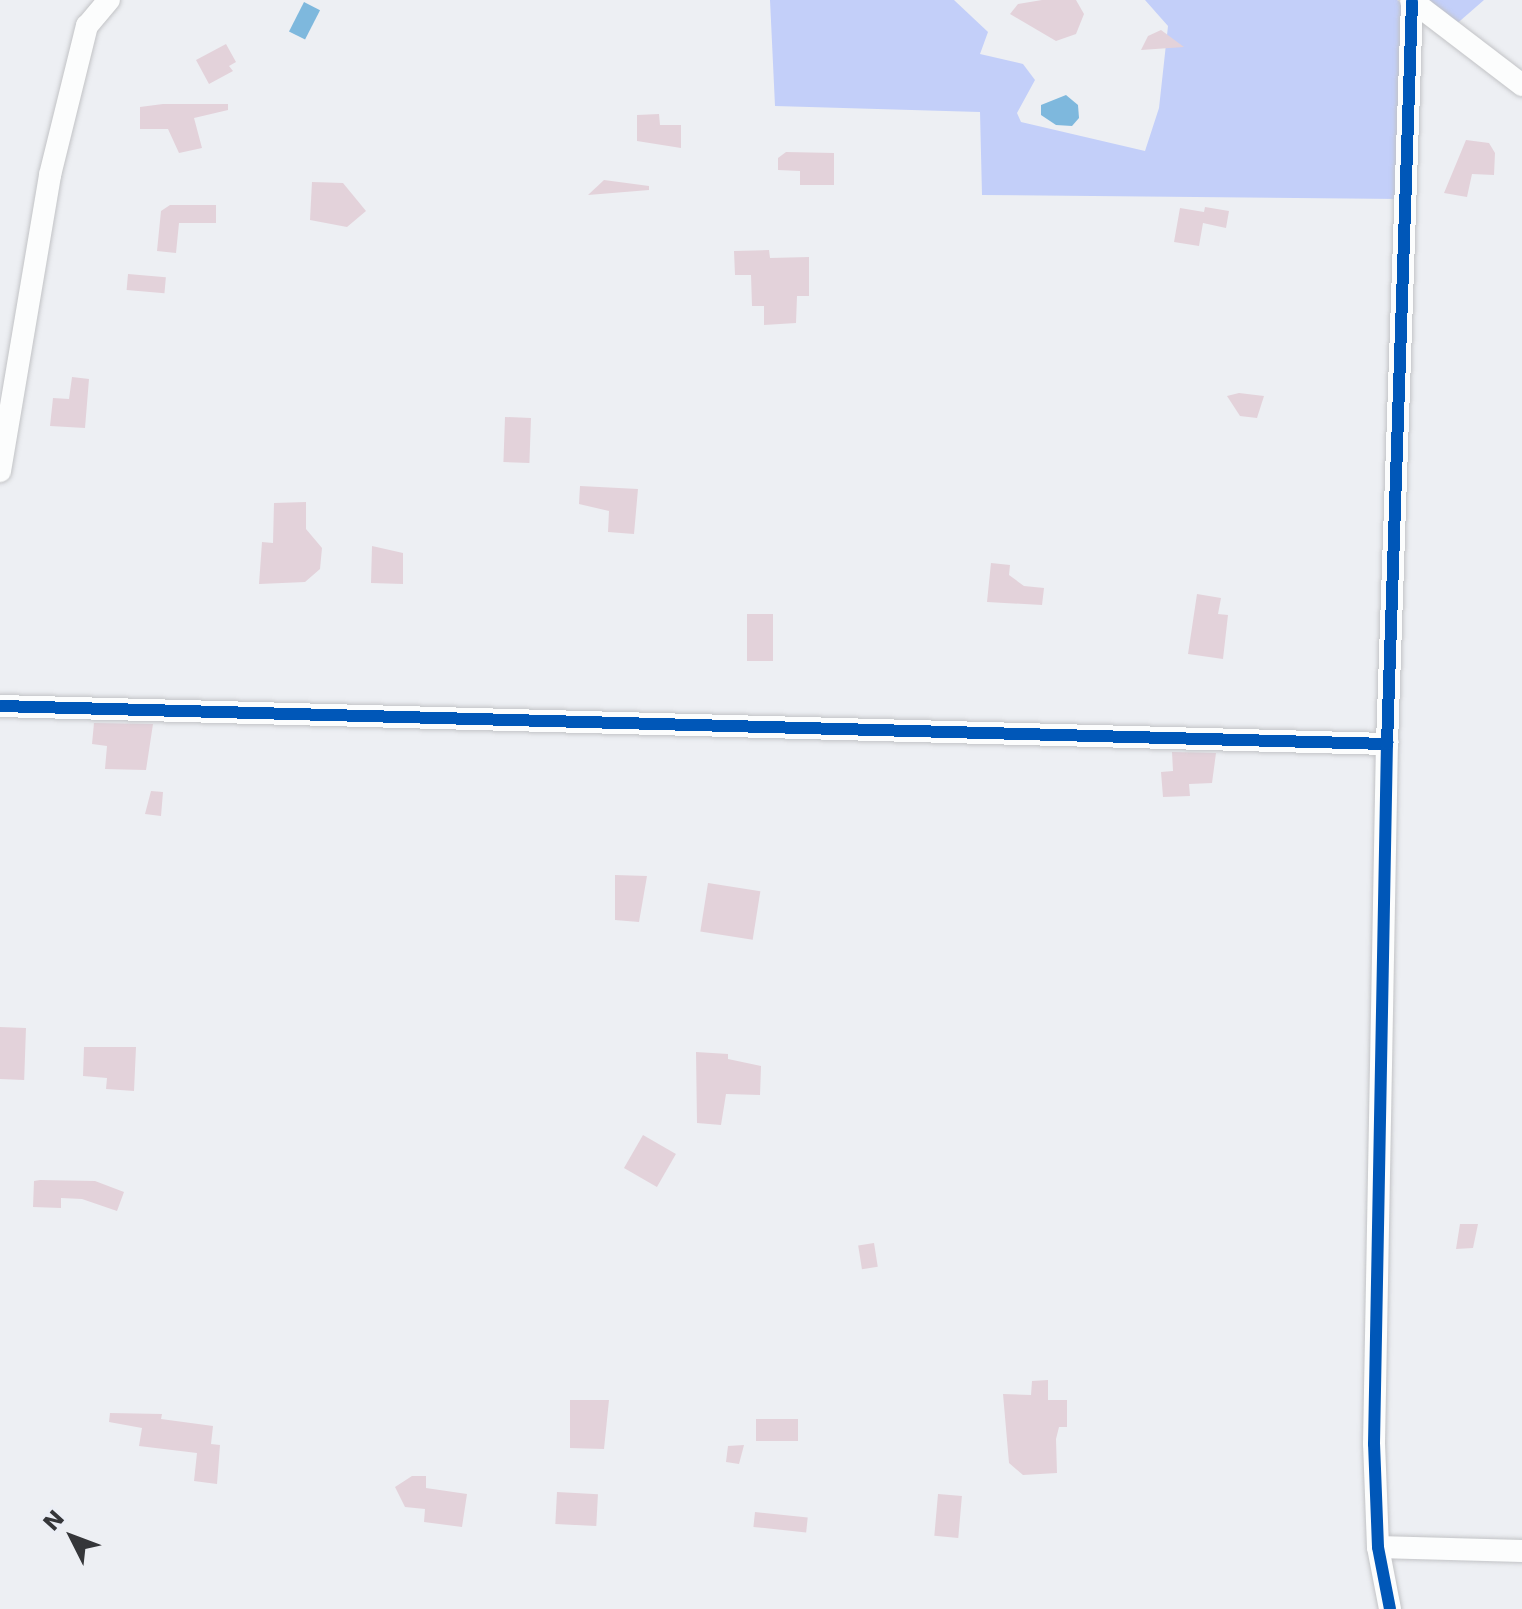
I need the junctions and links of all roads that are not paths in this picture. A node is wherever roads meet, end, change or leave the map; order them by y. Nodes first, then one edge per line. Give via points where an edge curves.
1 (109, 0) edge
2 (1411, 0) edge
3 (1522, 85) edge
4 (0, 471) edge
5 (0, 706) edge
6 (1387, 744) junction
7 (1378, 1547) junction
8 (1522, 1551) edge
9 (1390, 1609) edge

1 - 4 street via 87,26 50,175
2 - 3 street
2 - 6 street
5 - 6 street
6 - 7 street via 1374,1444
7 - 8 street
7 - 9 street

